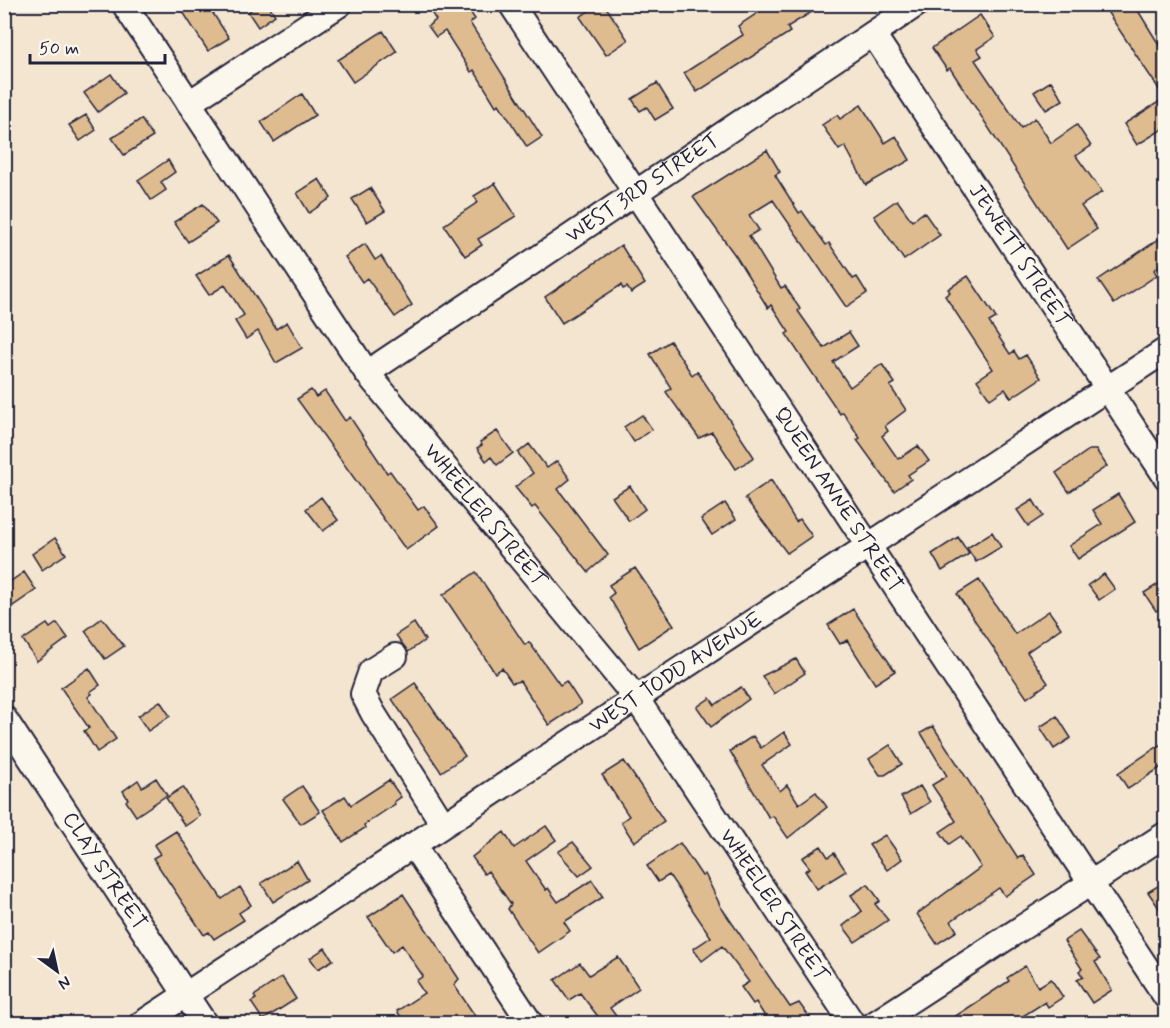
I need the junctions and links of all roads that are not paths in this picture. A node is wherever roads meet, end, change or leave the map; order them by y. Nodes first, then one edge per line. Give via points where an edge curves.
1 (124, 4) edge
2 (340, 4) edge
3 (511, 4) edge
4 (917, 4) edge
5 (873, 34) junction
6 (189, 103) junction
7 (635, 193) junction
8 (1166, 350) edge
9 (367, 373) junction
10 (1107, 388) junction
11 (1166, 477) edge
12 (868, 546) junction
13 (395, 656) dead end
14 (636, 698) junction
15 (4, 718) edge
16 (443, 824) junction
17 (1166, 834) edge
18 (413, 845) junction
19 (1090, 883) junction
20 (185, 994) junction
21 (1166, 997) edge
22 (141, 1023) edge
23 (205, 1023) edge
24 (531, 1023) edge
25 (852, 1023) edge
26 (874, 1023) edge

1 - 6 street, WHEELER STREET
2 - 6 street
3 - 7 street, QUEEN ANNE STREET
4 - 5 street, WEST 3RD STREET
5 - 7 street, WEST 3RD STREET
5 - 10 street, JEWETT STREET
6 - 9 street, WHEELER STREET
7 - 9 street, WEST 3RD STREET
7 - 12 street, QUEEN ANNE STREET
8 - 10 street, WEST TODD AVENUE
9 - 14 street, WHEELER STREET
10 - 11 street, JEWETT STREET
10 - 12 street, WEST TODD AVENUE
12 - 14 street, WEST TODD AVENUE
12 - 19 street, QUEEN ANNE STREET
13 - 16 street via 371,671 363,694
14 - 16 street, WEST TODD AVENUE
14 - 25 street, WHEELER STREET
15 - 20 street, CLAY STREET
16 - 18 street, WEST TODD AVENUE
17 - 19 street
18 - 20 street, WEST TODD AVENUE
18 - 24 street
19 - 21 street, QUEEN ANNE STREET
19 - 26 street
20 - 22 street, WEST TODD AVENUE
20 - 23 street, CLAY STREET

